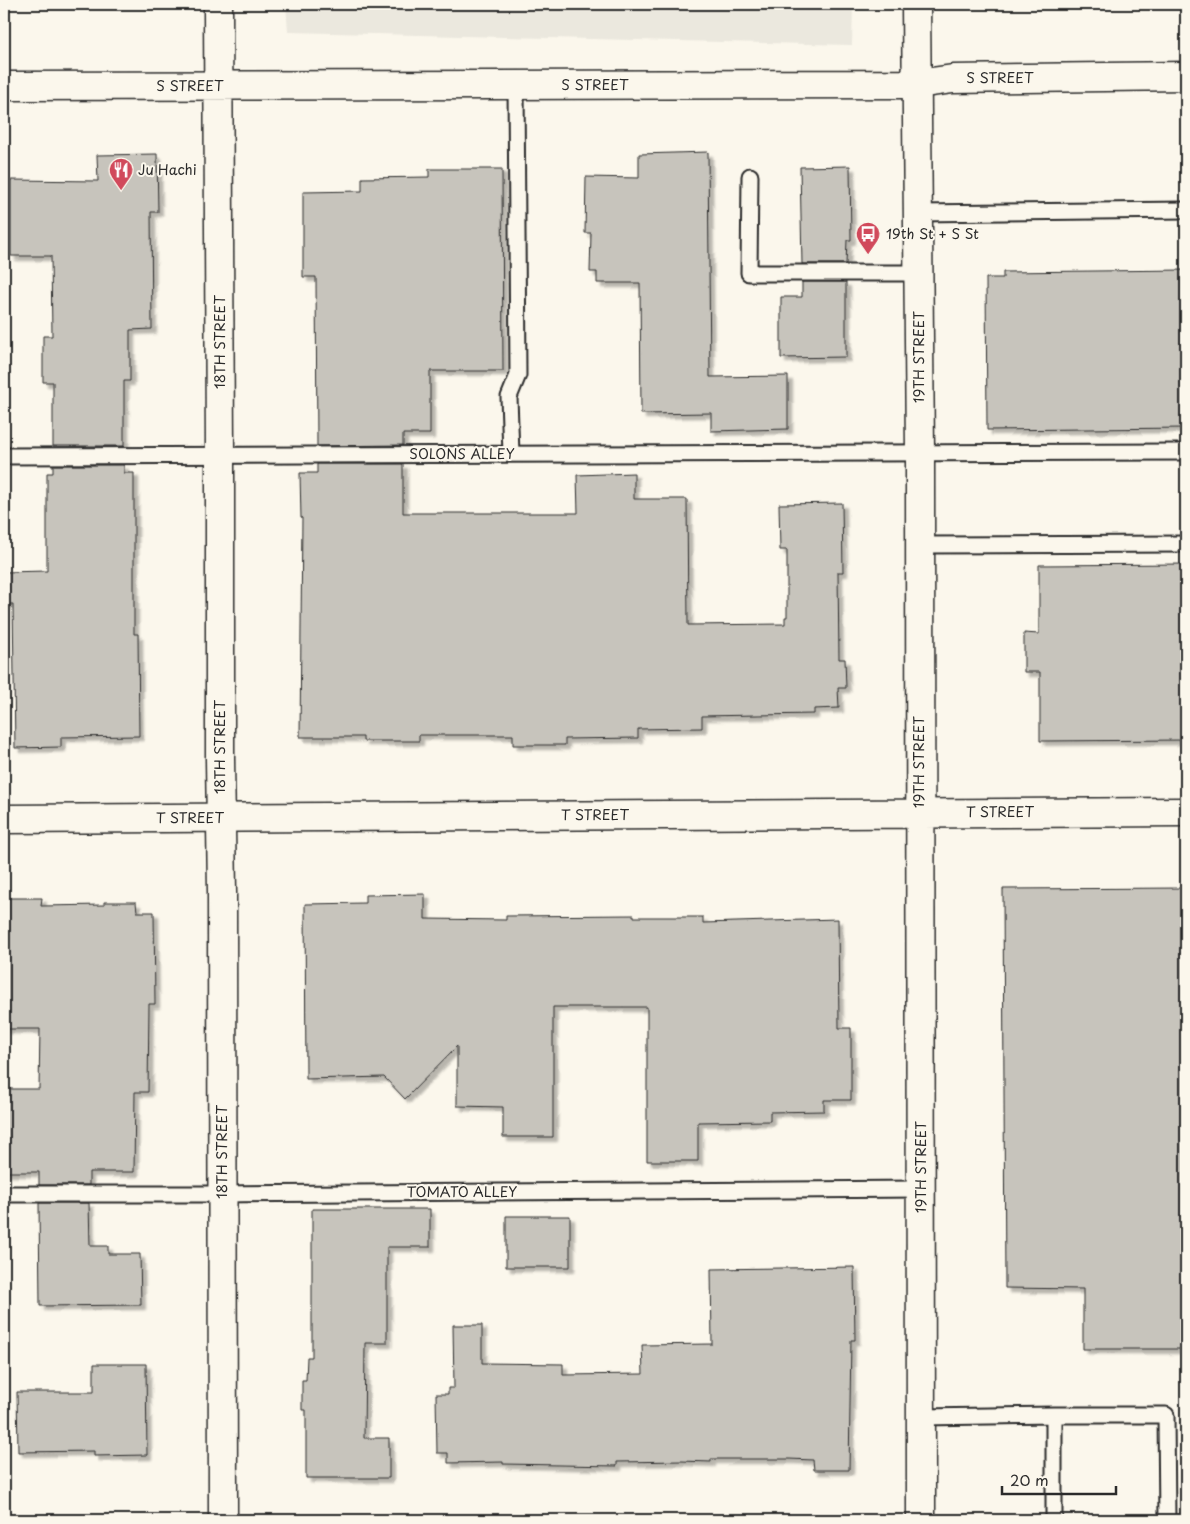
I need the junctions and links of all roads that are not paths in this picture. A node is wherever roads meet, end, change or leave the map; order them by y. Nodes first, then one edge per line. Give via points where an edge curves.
1 (218, 4) edge
2 (916, 4) edge
3 (1186, 76) edge
4 (516, 84) junction
5 (916, 84) junction
6 (4, 86) edge
7 (219, 86) junction
8 (750, 176) dead end
9 (1186, 210) edge
10 (918, 213) junction
11 (918, 273) junction
12 (920, 452) junction
13 (1186, 452) edge
14 (511, 454) junction
15 (220, 455) junction
16 (4, 456) edge
17 (1186, 544) edge
18 (920, 545) junction
19 (919, 812) junction
20 (1186, 812) edge
21 (221, 818) junction
22 (4, 819) edge
23 (921, 1189) junction
24 (4, 1194) edge
25 (222, 1194) junction
26 (1054, 1415) junction
27 (921, 1417) junction
28 (223, 1520) edge
29 (921, 1520) edge
30 (1054, 1520) edge
31 (1167, 1520) edge

1 - 7 street, 18TH STREET
2 - 5 street, 19TH STREET
3 - 5 street, S STREET via 953,78
4 - 5 street, S STREET
4 - 7 street, S STREET
4 - 14 lane via 518,375 509,397
5 - 10 street, 19TH STREET
6 - 7 street, S STREET
7 - 15 street, 18TH STREET
8 - 11 lane via 749,273
9 - 10 lane
10 - 11 street, 19TH STREET
11 - 12 street, 19TH STREET
12 - 13 lane, SOLONS ALLEY
12 - 14 lane, SOLONS ALLEY
12 - 18 street, 19TH STREET
14 - 15 lane, SOLONS ALLEY
15 - 16 lane, SOLONS ALLEY
15 - 21 street, 18TH STREET
17 - 18 lane
18 - 19 street, 19TH STREET
19 - 20 street, T STREET
19 - 21 street, T STREET
19 - 23 street, 19TH STREET
21 - 22 street, T STREET
21 - 25 street, 18TH STREET
23 - 25 lane, TOMATO ALLEY
23 - 27 street, 19TH STREET
24 - 25 lane, TOMATO ALLEY
25 - 28 street, 18TH STREET
26 - 27 lane
26 - 30 lane
26 - 31 lane via 1166,1415
27 - 29 street, 19TH STREET

